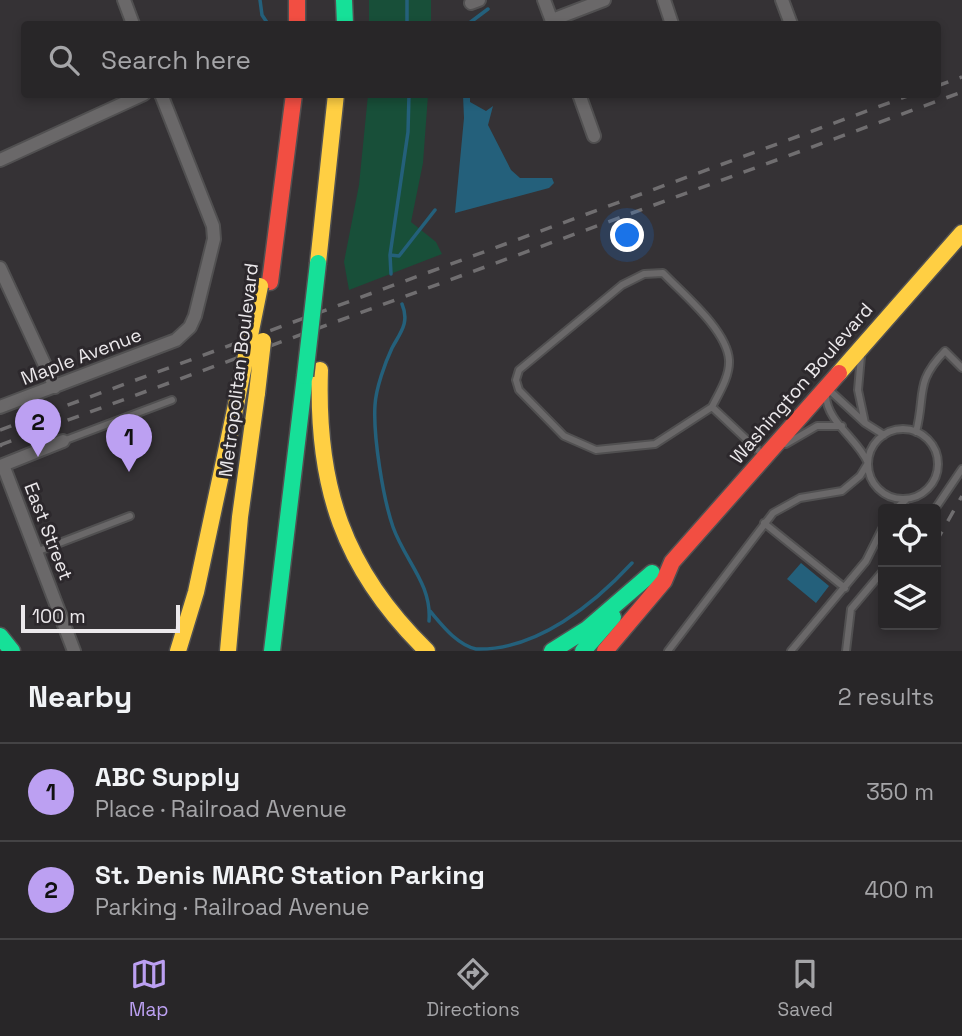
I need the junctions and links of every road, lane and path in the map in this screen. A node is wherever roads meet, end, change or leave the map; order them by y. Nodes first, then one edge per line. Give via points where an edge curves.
1 (124, 0) edge
2 (297, 0) edge
3 (342, 0) edge
4 (544, 0) edge
5 (604, 0) edge
6 (664, 0) edge
7 (782, 0) edge
8 (133, 21) edge
9 (298, 21) edge
10 (342, 21) edge
11 (552, 21) edge
12 (554, 21) edge
13 (671, 21) edge
14 (790, 21) edge
15 (135, 98) edge
16 (163, 98) edge
17 (293, 98) edge
18 (336, 98) edge
19 (345, 98) edge
20 (580, 98) edge
21 (594, 135) dead end
22 (0, 160) edge
23 (962, 233) edge
24 (325, 261) junction
25 (0, 268) edge
26 (265, 284) junction
27 (863, 345) junction
28 (962, 368) edge
29 (312, 373) junction
30 (55, 387) junction
31 (825, 387) junction
32 (172, 400) dead end
33 (0, 407) edge
34 (712, 407) junction
35 (865, 423) junction
36 (842, 426) junction
37 (916, 432) junction
38 (884, 435) junction
39 (62, 441) joint
40 (0, 444) edge
41 (2, 448) edge
42 (765, 456) junction
43 (868, 463) junction
44 (962, 470) edge
45 (907, 499) junction
46 (901, 504) edge
47 (938, 504) edge
48 (130, 516) dead end
49 (764, 523) junction
50 (878, 537) edge
51 (36, 552) junction
52 (672, 562) junction
53 (652, 573) junction
54 (878, 577) edge
55 (845, 588) junction
56 (0, 636) edge
57 (421, 646) edge
58 (12, 651) edge
59 (74, 651) edge
60 (178, 651) edge
61 (229, 651) edge
62 (272, 651) edge
63 (436, 651) edge
64 (552, 651) edge
65 (583, 651) edge
66 (606, 651) edge
67 (668, 651) edge
68 (792, 651) edge
69 (846, 651) edge

1 - 8 street
2 - 9 main road
3 - 10 main road
4 - 11 street
5 - 12 street
6 - 13 street
7 - 14 street
15 - 22 street
16 - 30 street, Maple Avenue via 213,226 213,252 195,316 176,340
17 - 26 main road, Metropolitan Boulevard
18 - 24 main road
19 - 24 main road
20 - 21 street
23 - 27 main road, Washington Boulevard
24 - 29 main road, bridge
25 - 30 street
26 - 60 main road, bridge via 196,592
26 - 61 main road, Metropolitan Boulevard, bridge
27 - 31 main road, Washington Boulevard
27 - 35 lane via 858,390
28 - 37 lane via 945,351 930,367 921,385 922,410
29 - 57 main road via 318,440 338,523 368,583
29 - 62 main road
30 - 33 street, Maple Avenue
31 - 35 lane
31 - 36 lane via 826,406
31 - 42 main road, Washington Boulevard
32 - 39 lane
34 - 34 lane via 655,444 596,450 564,436 519,390 516,380 519,370 622,285 644,274 663,273 716,328 729,358
34 - 42 lane
35 - 38 lane
36 - 42 lane via 817,426
36 - 43 lane
37 - 38 lane
37 - 45 lane via 933,446 938,468 928,489
38 - 43 lane
39 - 51 street, East Street via 3,465
40 - 41 path
42 - 52 main road, Washington Boulevard
43 - 45 lane via 875,485 884,493
43 - 49 lane via 842,491 800,498
44 - 47 lane
45 - 46 lane
48 - 51 lane
49 - 55 lane
49 - 67 lane
50 - 55 lane
51 - 59 street, East Street
52 - 53 main road, Washington Boulevard
52 - 66 main road, Washington Boulevard via 664,581
53 - 64 main road via 587,629
53 - 65 main road, Washington Boulevard
54 - 69 lane via 851,609
55 - 68 lane
56 - 58 main road
57 - 63 main road

